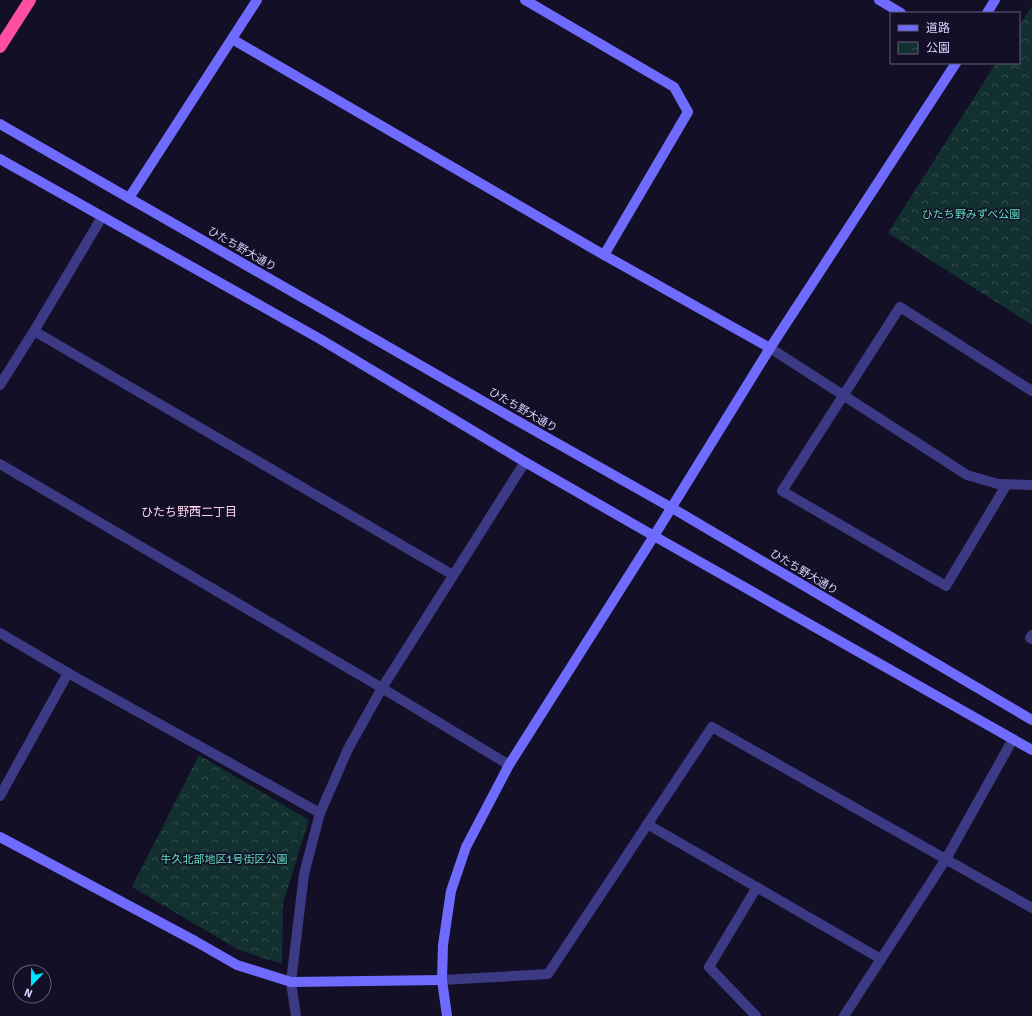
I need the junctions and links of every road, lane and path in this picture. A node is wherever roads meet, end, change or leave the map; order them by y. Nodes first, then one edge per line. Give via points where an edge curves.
1 (30, 0) edge
2 (257, 0) edge
3 (525, 0) edge
4 (879, 0) edge
5 (995, 0) edge
6 (899, 12) edge
7 (988, 12) edge
8 (232, 39) junction
9 (0, 47) edge
10 (955, 64) edge
11 (0, 124) edge
12 (0, 159) edge
13 (130, 198) junction
14 (102, 217) junction
15 (604, 255) junction
16 (34, 331) junction
17 (770, 348) junction
18 (0, 385) edge
19 (1032, 391) edge
20 (843, 395) junction
21 (525, 462) junction
22 (0, 464) edge
23 (1008, 484) junction
24 (1032, 485) edge
25 (672, 508) junction
26 (654, 536) junction
27 (454, 575) junction
28 (0, 633) edge
29 (1032, 636) edge
30 (1032, 639) edge
31 (68, 673) junction
32 (382, 688) junction
33 (1032, 720) edge
34 (1013, 739) junction
35 (1032, 750) edge
36 (509, 765) junction
37 (0, 796) edge
38 (320, 813) junction
39 (647, 824) junction
40 (0, 837) edge
41 (946, 859) junction
42 (757, 887) junction
43 (1032, 908) edge
44 (881, 959) junction
45 (442, 980) junction
46 (291, 982) junction
47 (296, 1016) edge
48 (447, 1016) edge
49 (756, 1016) edge
50 (844, 1016) edge

1 - 9 highway
2 - 8 street
3 - 15 street via 674,87 688,112
4 - 6 street
5 - 7 street
8 - 13 street
8 - 15 street
10 - 17 street
11 - 13 street, ひたち野大通り
12 - 14 street
13 - 25 street, ひたち野大通り
14 - 16 street
14 - 21 street via 320,339
15 - 17 street
16 - 18 street
16 - 27 street
17 - 20 street
17 - 25 street
19 - 20 street via 900,307
20 - 23 street via 968,475 998,484
20 - 23 street via 782,491 946,586
21 - 26 street
21 - 27 street
22 - 32 street
23 - 24 street
25 - 26 street
25 - 33 street, ひたち野大通り
26 - 34 street
26 - 36 street
27 - 32 street
28 - 31 street
29 - 30 street
31 - 37 street
31 - 38 street
32 - 36 street
32 - 38 street via 348,749
34 - 35 street
34 - 41 street
36 - 45 street via 466,847 451,891 443,945
38 - 46 street via 304,874
39 - 41 street via 712,727
39 - 42 street
39 - 45 street via 548,974
40 - 46 street via 237,965
41 - 43 street
41 - 44 street
42 - 44 street
42 - 49 street via 709,967
44 - 50 street
45 - 46 street
45 - 48 street
46 - 47 street

